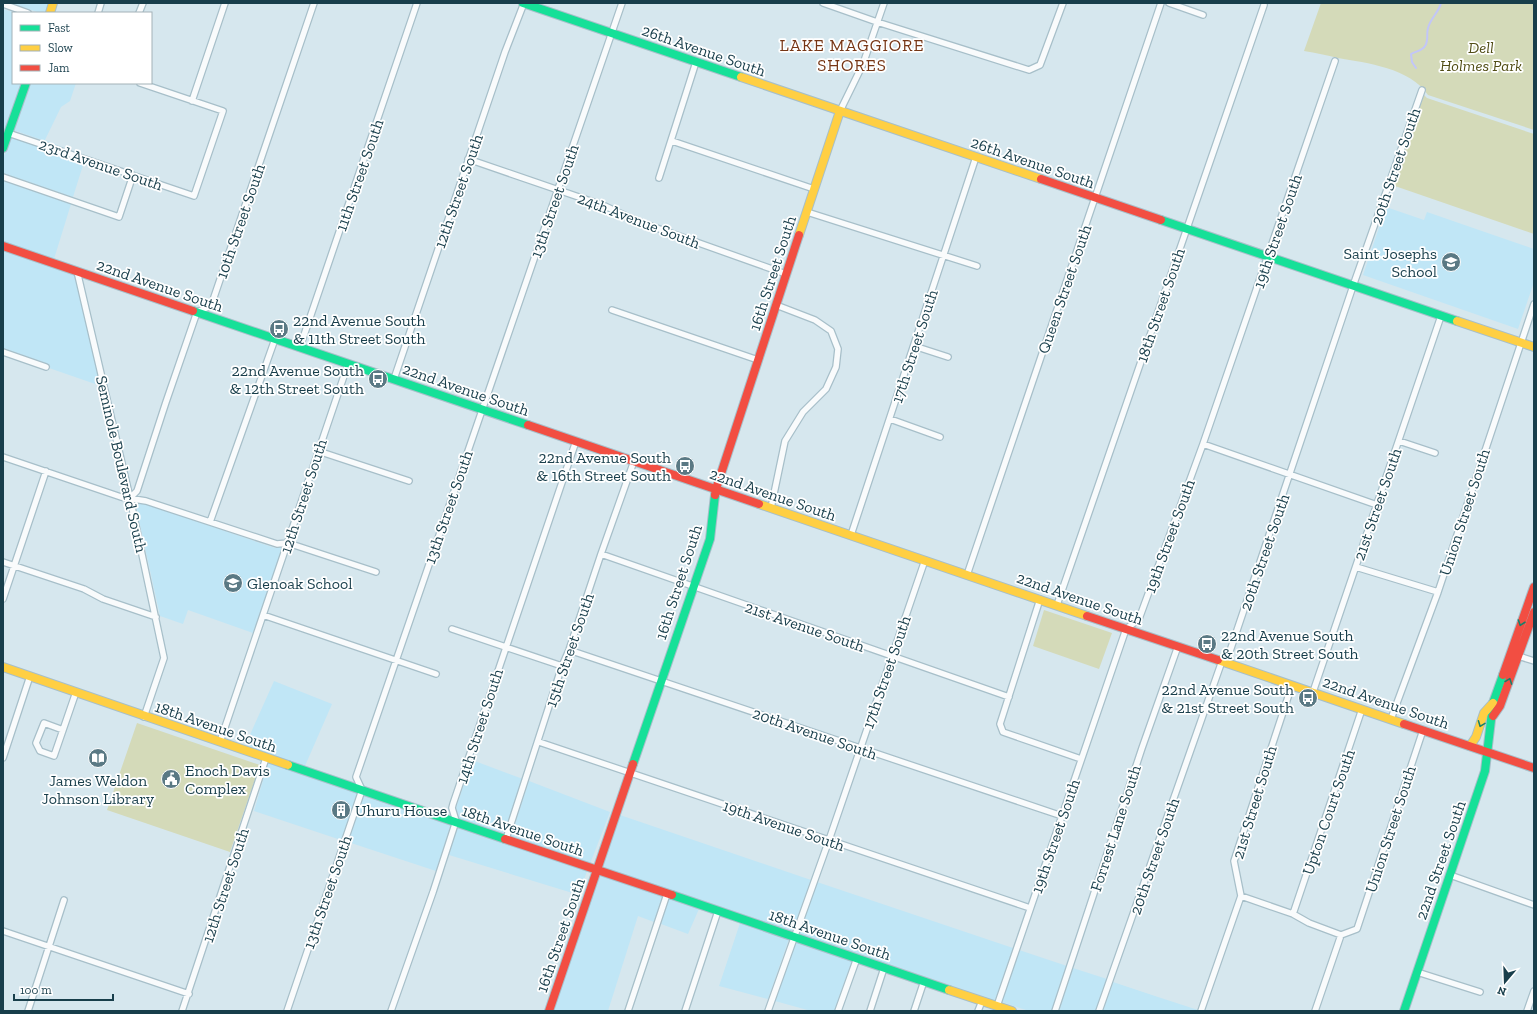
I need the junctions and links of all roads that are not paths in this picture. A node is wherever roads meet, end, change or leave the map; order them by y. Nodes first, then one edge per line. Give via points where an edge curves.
1 (225, 3) edge
2 (314, 3) edge
3 (417, 3) edge
4 (524, 3) edge
5 (622, 3) edge
6 (823, 3) edge
7 (884, 3) edge
8 (1063, 3) edge
9 (1161, 3) edge
10 (1169, 3) edge
11 (3, 4) edge
12 (1264, 5) dead end
13 (25, 12) edge
14 (1203, 15) dead end
15 (877, 22) junction
16 (612, 33) junction
17 (1335, 61) dead end
18 (696, 62) junction
19 (26, 84) edge
20 (143, 84) edge
21 (1422, 90) dead end
22 (192, 101) junction
23 (840, 111) junction
24 (8, 133) junction
25 (672, 140) junction
26 (3, 148) edge
27 (976, 158) junction
28 (468, 160) junction
29 (133, 175) junction
30 (3, 177) edge
31 (660, 178) dead end
32 (814, 189) junction
33 (558, 190) junction
34 (1094, 198) junction
35 (807, 212) junction
36 (1186, 229) junction
37 (3, 246) edge
38 (944, 256) junction
39 (1267, 257) junction
40 (977, 266) dead end
41 (77, 272) junction
42 (786, 274) junction
43 (1353, 286) junction
44 (1534, 304) edge
45 (776, 305) junction
46 (612, 310) dead end
47 (197, 312) junction
48 (1441, 316) junction
49 (275, 339) junction
50 (1521, 343) junction
51 (914, 346) junction
52 (300, 347) junction
53 (1534, 347) edge
54 (3, 352) edge
55 (948, 357) dead end
56 (758, 360) junction
57 (348, 364) junction
58 (46, 367) dead end
59 (394, 379) junction
60 (482, 409) junction
61 (890, 419) junction
62 (940, 437) dead end
63 (576, 441) junction
64 (1399, 441) junction
65 (1203, 444) junction
66 (318, 451) junction
67 (1435, 453) dead end
68 (3, 457) edge
69 (634, 461) junction
70 (46, 471) junction
71 (1291, 474) junction
72 (409, 481) dead end
73 (716, 489) junction
74 (130, 498) junction
75 (1377, 505) junction
76 (771, 508) junction
77 (210, 522) junction
78 (851, 535) junction
79 (288, 543) junction
80 (601, 554) junction
81 (925, 560) junction
82 (3, 562) edge
83 (14, 566) junction
84 (1356, 567) junction
85 (376, 572) dead end
86 (967, 575) junction
87 (1534, 586) edge
88 (693, 587) junction
89 (1438, 592) junction
90 (3, 599) edge
91 (1040, 599) junction
92 (1057, 605) junction
93 (1534, 612) edge
94 (263, 615) junction
95 (156, 617) junction
96 (452, 629) dead end
97 (1126, 629) junction
98 (1178, 646) junction
99 (506, 647) junction
100 (569, 650) junction
101 (1515, 654) junction
102 (892, 657) junction
103 (395, 660) junction
104 (1222, 661) junction
105 (1534, 661) edge
106 (3, 666) edge
107 (562, 666) junction
108 (436, 674) dead end
109 (30, 676) junction
110 (661, 680) junction
111 (1292, 685) junction
112 (76, 692) junction
113 (1313, 692) junction
114 (1009, 697) junction
115 (1493, 703) junction
116 (1362, 709) junction
117 (144, 716) junction
118 (1493, 716) junction
119 (1391, 719) junction
120 (63, 730) junction
121 (1423, 730) junction
122 (220, 742) junction
123 (539, 742) junction
124 (1470, 746) junction
125 (860, 748) junction
126 (1488, 752) junction
127 (3, 758) edge
128 (266, 758) junction
129 (1081, 759) junction
130 (1534, 768) edge
131 (629, 772) junction
132 (362, 790) junction
133 (1062, 816) junction
134 (456, 821) junction
135 (506, 839) junction
136 (829, 840) junction
137 (596, 870) junction
138 (1450, 875) junction
139 (667, 894) junction
140 (1241, 896) junction
141 (64, 900) dead end
142 (1534, 905) edge
143 (1030, 908) junction
144 (718, 911) junction
145 (1293, 914) junction
146 (3, 931) edge
147 (1341, 935) junction
148 (794, 937) junction
149 (49, 946) junction
150 (857, 958) junction
151 (884, 968) junction
152 (1417, 972) junction
153 (924, 981) junction
154 (1534, 990) edge
155 (1480, 992) dead end
156 (188, 994) junction
157 (982, 1001) junction
158 (997, 1006) junction
159 (28, 1011) edge
160 (182, 1011) edge
161 (287, 1011) edge
162 (391, 1011) edge
163 (549, 1011) edge
164 (628, 1011) edge
165 (685, 1011) edge
166 (768, 1011) edge
167 (838, 1011) edge
168 (870, 1011) edge
169 (914, 1011) edge
170 (978, 1011) edge
171 (1012, 1011) edge
172 (1055, 1011) edge
173 (1100, 1011) edge
174 (1201, 1011) edge
175 (1315, 1011) edge
176 (1404, 1011) edge
177 (1527, 1011) edge

1 - 22 street
2 - 47 street, 10th Street South via 211,306
3 - 52 street, 11th Street South
4 - 16 street, 26th Avenue South
4 - 28 street, 12th Street South
5 - 16 street, 13th Street South
6 - 15 street
7 - 15 street, 16th Street South
8 - 15 street via 1040,66 1029,70
9 - 34 street, Queen Street South
10 - 14 street
11 - 13 street
12 - 36 street, 18th Street South
15 - 23 street, 16th Street South via 863,64
16 - 18 street, 26th Avenue South
16 - 33 street, 13th Street South
17 - 39 street, 19th Street South
18 - 23 street, 26th Avenue South
18 - 25 street
19 - 24 street
20 - 22 street
21 - 43 street, 20th Street South
22 - 29 street, 23rd Avenue South via 223,111 194,196
23 - 27 street, 26th Avenue South
23 - 32 street, 16th Street South
24 - 26 street
24 - 29 street, 23rd Avenue South
25 - 31 street
25 - 32 street
27 - 34 street, 26th Avenue South
27 - 38 street, 17th Street South
28 - 33 street, 24th Avenue South
28 - 59 street, 12th Street South
29 - 30 street via 119,217
32 - 35 street, 16th Street South
33 - 42 street, 24th Avenue South via 605,206 637,222
33 - 60 street, 13th Street South
34 - 36 street, 26th Avenue South
34 - 86 street, Queen Street South
35 - 38 street
35 - 42 street, 16th Street South
36 - 39 street, 26th Avenue South
36 - 92 street, 18th Street South
37 - 41 street, 22nd Avenue South
38 - 40 street
38 - 51 street, 17th Street South
39 - 43 street, 26th Avenue South
39 - 65 street, 19th Street South
41 - 47 street, 22nd Avenue South
41 - 74 street, Seminole Boulevard South
42 - 45 street, 16th Street South
43 - 48 street, 26th Avenue South
43 - 71 street, 20th Street South
44 - 50 street, Union Street South
45 - 56 street, 16th Street South
45 - 76 street via 815,320 831,331 838,349 836,367 826,389 803,412 785,441
46 - 56 street
47 - 49 street, 22nd Avenue South
47 - 74 street via 137,491
48 - 50 street, 26th Avenue South
48 - 64 street, 21st Street South
49 - 52 street, 22nd Avenue South
49 - 77 street
50 - 53 street, 26th Avenue South
50 - 89 street, Union Street South
51 - 55 street
51 - 61 street, 17th Street South
52 - 57 street, 22nd Avenue South
54 - 58 street
56 - 73 street, 16th Street South
57 - 59 street, 22nd Avenue South
57 - 66 street, 12th Street South
59 - 60 street, 22nd Avenue South
60 - 63 street, 22nd Avenue South
60 - 103 street, 13th Street South
61 - 62 street
61 - 78 street, 17th Street South
63 - 69 street, 22nd Avenue South
63 - 99 street, 14th Street South
64 - 67 street
64 - 75 street, 21st Street South
65 - 71 street
65 - 97 street, 19th Street South via 1139,619
66 - 72 street
66 - 79 street, 12th Street South
68 - 70 street
69 - 73 street, 22nd Avenue South
69 - 80 street, 15th Street South
70 - 74 street
70 - 83 street
71 - 75 street
71 - 104 street, 20th Street South via 1230,651
73 - 76 street, 22nd Avenue South
73 - 88 street, 16th Street South via 710,539
74 - 77 street via 146,500
74 - 95 street, Seminole Boulevard South
75 - 84 street, 21st Street South
76 - 78 street, 22nd Avenue South
77 - 79 street via 277,544
78 - 81 street, 22nd Avenue South
79 - 85 street
79 - 94 street, 12th Street South
80 - 88 street, 21st Avenue South
80 - 100 street, 15th Street South
81 - 86 street, 22nd Avenue South
81 - 102 street, 17th Street South
82 - 83 street
83 - 90 street
83 - 95 street via 84,589 103,599
84 - 89 street
84 - 113 street, 21st Street South
86 - 91 street, 22nd Avenue South
87 -> 101 street, 22nd Street South
88 - 102 street, 21st Avenue South
88 - 110 street, 16th Street South
89 - 119 street, Union Street South
91 - 92 street, 22nd Avenue South
91 - 114 street
92 - 97 street, 22nd Avenue South
93 - 101 street, 22nd Street South
94 - 103 street
94 - 122 street, 12th Street South
95 - 117 street, Seminole Boulevard South via 164,658
96 - 99 street
97 - 98 street, 22nd Avenue South
97 - 129 street, 19th Street South
98 - 104 street, 22nd Avenue South
98 - 172 street, Forrest Lane South
99 - 107 street
99 - 134 street, 14th Street South via 452,808
100 - 107 street, 15th Street South
100 - 110 street, 20th Avenue South
101 - 105 street
101 - 115 street, 22nd Street South
118 -> 101 street, 22nd Street South via 1500,706
102 - 114 street, 21st Avenue South
102 - 125 street, 17th Street South
103 - 108 street
103 - 132 street, 13th Street South via 356,777
104 - 111 street, 22nd Avenue South
104 - 173 street, 20th Street South
106 - 109 street, 18th Avenue South
107 - 123 street, 15th Street South
109 - 112 street, 18th Avenue South
109 - 127 street
110 - 125 street, 20th Avenue South
110 - 131 street, 16th Street South
111 - 113 street, 22nd Avenue South
111 - 140 street, 21st Street South via 1234,861
112 - 117 street, 18th Avenue South
112 - 120 street
113 - 116 street, 22nd Avenue South
114 - 129 street via 1000,724 1003,732
115 - 118 street, 22nd Street South
115 -> 124 street via 1484,713 1476,737
116 - 119 street, 22nd Avenue South
116 - 145 street, Upton Court South
117 - 122 street, 18th Avenue South
118 - 126 street, 22nd Street South
119 - 121 street, 22nd Avenue South
120 - 120 street via 54,756 40,751 36,743 44,723
121 - 124 street, 22nd Avenue South
121 - 147 street, Union Street South via 1357,929
122 - 128 street, 18th Avenue South
123 - 131 street, 19th Avenue South
123 - 135 street, 15th Street South
124 - 126 street, 22nd Avenue South
125 - 133 street, 20th Avenue South
125 - 136 street, 17th Street South
126 - 130 street, 22nd Avenue South
126 - 138 street, 22nd Street South via 1485,771
128 - 132 street, 18th Avenue South
128 - 156 street, 12th Street South
129 - 133 street, 19th Street South
131 - 136 street, 19th Avenue South
131 - 137 street, 16th Street South
132 - 134 street, 18th Avenue South
132 - 161 street, 13th Street South
133 - 143 street, 19th Street South
134 - 135 street, 18th Avenue South
134 - 162 street, 14th Street South
135 - 137 street, 18th Avenue South
136 - 143 street, 19th Avenue South
136 - 148 street, 17th Street South
137 - 139 street, 18th Avenue South
137 - 163 street, 16th Street South
138 - 142 street
138 - 152 street, 22nd Street South
139 - 144 street, 18th Avenue South
139 - 164 street
140 - 145 street
140 - 174 street
141 - 149 street
143 - 158 street, 19th Street South
144 - 148 street, 18th Avenue South
144 - 165 street
145 - 147 street
146 - 149 street
147 - 175 street
148 - 150 street, 18th Avenue South
148 - 166 street, 17th Street South
149 - 156 street
149 - 159 street
150 - 151 street, 18th Avenue South
150 - 167 street
151 - 153 street, 18th Avenue South
151 - 168 street
152 - 155 street
152 - 176 street, 22nd Street South
153 - 157 street, 18th Avenue South
153 - 169 street
154 - 177 street
156 - 160 street, 12th Street South
157 - 158 street, 18th Avenue South
157 - 170 street
158 - 171 street, 18th Avenue South

